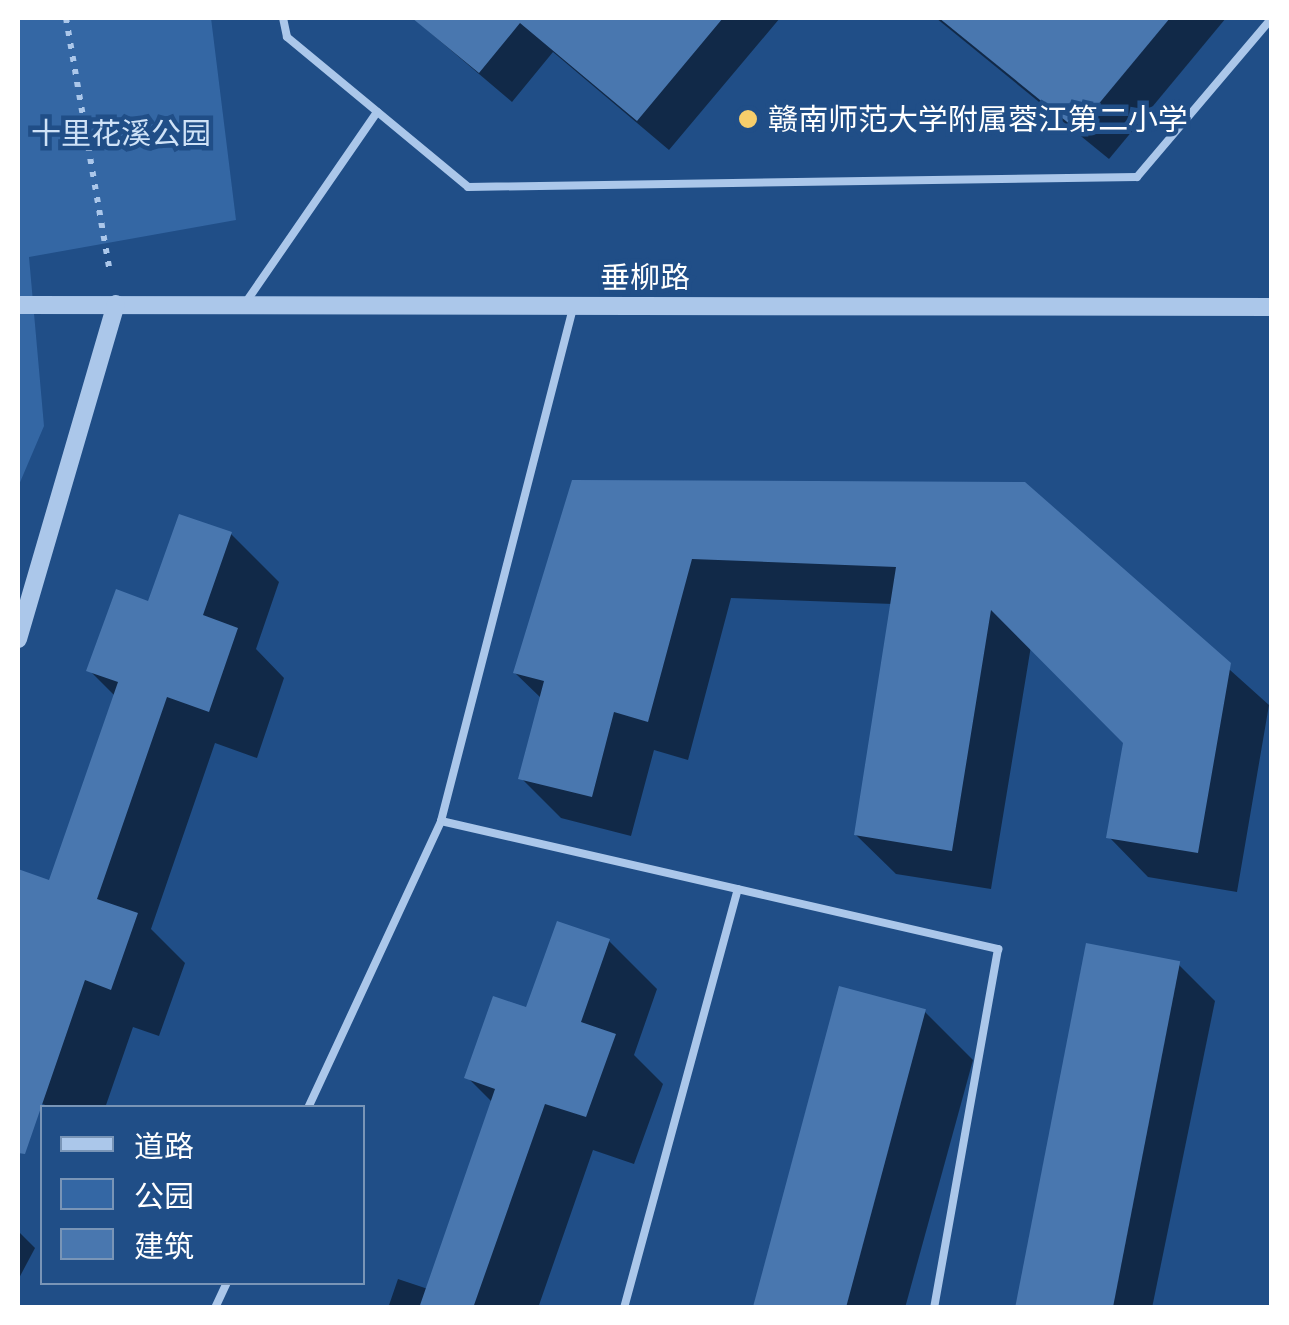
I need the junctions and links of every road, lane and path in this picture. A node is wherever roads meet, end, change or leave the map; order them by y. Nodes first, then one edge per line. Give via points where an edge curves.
1 (66, 18) edge
2 (283, 18) edge
3 (1272, 18) edge
4 (377, 112) junction
5 (116, 304) junction
6 (245, 304) junction
7 (18, 305) edge
8 (574, 305) junction
9 (1272, 306) edge
10 (18, 640) edge
11 (442, 821) junction
12 (738, 889) junction
13 (309, 1105) edge
14 (226, 1285) edge
15 (215, 1308) edge
16 (624, 1308) edge
17 (934, 1308) edge

1 - 5 path
2 - 4 lane via 286,38
3 - 4 lane via 1137,177 468,187
4 - 6 lane
5 - 6 street, 垂柳路
5 - 7 street, 垂柳路
5 - 10 street
6 - 8 street, 垂柳路
8 - 9 street, 垂柳路
8 - 11 lane
11 - 12 lane
11 - 13 lane
12 - 16 lane
12 - 17 lane via 998,949
14 - 15 lane

